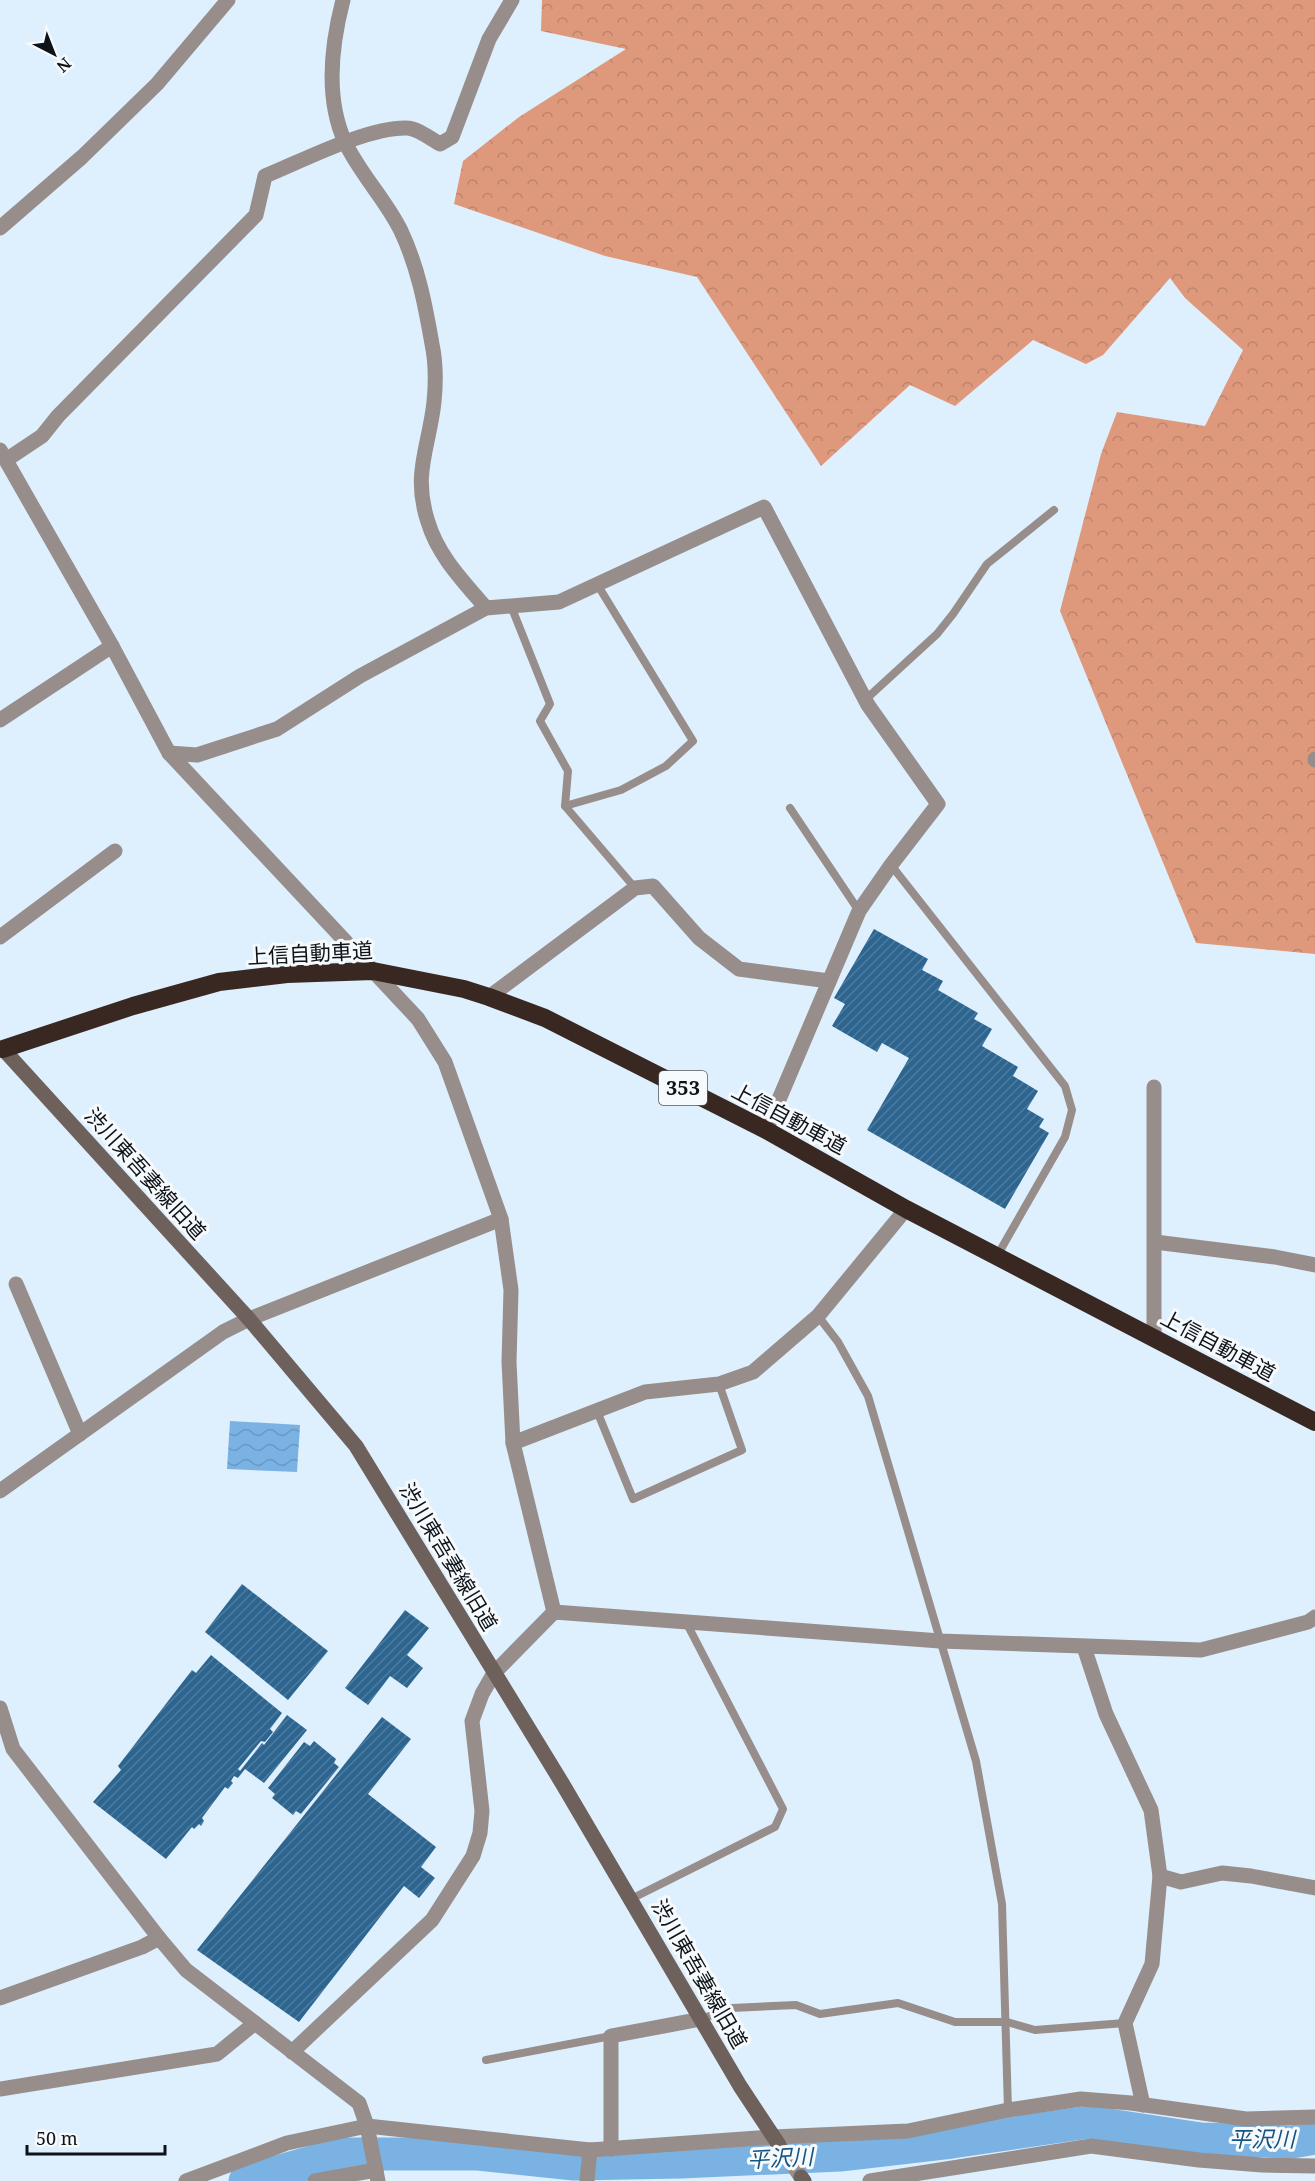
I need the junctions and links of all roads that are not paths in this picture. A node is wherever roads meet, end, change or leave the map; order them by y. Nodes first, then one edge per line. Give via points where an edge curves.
1 (228, 0) edge
2 (343, 0) edge
3 (512, 0) edge
4 (345, 142) junction
5 (0, 228) edge
6 (3, 455) edge
7 (1054, 510) dead end
8 (597, 584) junction
9 (511, 606) junction
10 (486, 608) junction
11 (112, 646) junction
12 (865, 700) junction
13 (0, 720) edge
14 (169, 753) junction
15 (565, 806) junction
16 (790, 808) dead end
17 (115, 851) dead end
18 (891, 865) junction
19 (635, 888) junction
20 (859, 911) junction
21 (0, 937) edge
22 (373, 971) junction
23 (829, 981) junction
24 (489, 997) junction
25 (1, 1048) edge
26 (1154, 1087) dead end
27 (766, 1130) junction
28 (906, 1209) junction
29 (501, 1219) junction
30 (1155, 1242) junction
31 (997, 1256) junction
32 (1315, 1265) edge
33 (16, 1284) dead end
34 (818, 1316) junction
35 (249, 1319) junction
36 (1154, 1338) junction
37 (719, 1384) junction
38 (597, 1411) junction
39 (1315, 1422) edge
40 (80, 1434) junction
41 (513, 1443) junction
42 (0, 1491) edge
43 (554, 1612) junction
44 (1315, 1617) edge
45 (685, 1620) junction
46 (940, 1641) junction
47 (1083, 1647) junction
48 (494, 1673) junction
49 (0, 1708) edge
50 (1160, 1876) junction
51 (1315, 1888) edge
52 (631, 1899) junction
53 (159, 1938) junction
54 (0, 1998) edge
55 (702, 2019) junction
56 (1007, 2022) junction
57 (255, 2023) junction
58 (1125, 2023) junction
59 (611, 2036) junction
60 (292, 2052) junction
61 (486, 2060) dead end
62 (0, 2089) edge
63 (1143, 2105) junction
64 (1008, 2110) junction
65 (1315, 2117) edge
66 (368, 2131) junction
67 (776, 2141) junction
68 (611, 2149) junction
69 (589, 2153) junction
70 (1315, 2166) edge
71 (377, 2172) edge
72 (802, 2179) edge
73 (186, 2181) edge
74 (315, 2181) edge
75 (587, 2181) edge
76 (870, 2181) edge

1 - 5 street via 157,84 82,157
2 - 4 street via 332,64 335,106
3 - 4 street via 489,39 452,138 440,144 409,128
4 - 6 street via 265,176 256,215 42,436
4 - 10 street via 400,230 420,279 435,362 434,404 422,462 421,495 428,524 451,567
6 - 11 street
7 - 12 lane via 987,564 937,634
8 - 9 street via 559,602
8 - 12 street via 764,507
8 - 15 lane via 693,741 666,766 621,790
9 - 10 street
9 - 15 lane via 550,704 540,721 568,771
10 - 14 street via 360,676 277,729 197,755
11 - 13 street
11 - 14 street
12 - 18 street via 938,804
14 - 22 street
15 - 19 lane
16 - 20 lane
17 - 21 street
18 - 20 street
18 - 31 lane via 1065,1086 1072,1110 1065,1137
19 - 23 street via 653,886 699,938 739,969
19 - 24 street
20 - 23 street
22 - 24 highway, 上信自動車道 / 353
22 - 25 highway, 上信自動車道 / 353 via 287,974 219,982
22 - 29 street via 418,1019 445,1062
23 - 27 street
24 - 27 highway, 上信自動車道 / 353 via 545,1018
25 - 35 street, 渋川東吾妻線旧道
26 - 30 street
27 - 28 highway, 上信自動車道 / 353
28 - 31 highway, 上信自動車道 / 353
28 - 34 street
29 - 35 street
29 - 41 street via 511,1290
30 - 32 street
30 - 36 street
31 - 36 highway, 上信自動車道 / 353
33 - 40 street
34 - 37 street via 753,1372
34 - 46 lane via 838,1342 868,1396
35 - 40 street via 223,1332
35 - 48 street, 渋川東吾妻線旧道 via 356,1446
36 - 39 highway, 上信自動車道 / 353
37 - 38 street via 645,1392
37 - 38 lane via 742,1450 633,1499
38 - 41 street
40 - 42 street
41 - 43 street
43 - 45 street
43 - 48 street
44 - 47 street via 1201,1650
45 - 46 street
45 - 52 lane via 783,1809 775,1827
46 - 47 street
46 - 56 lane via 976,1761 1002,1904
47 - 50 street via 1106,1714 1150,1810
48 - 52 street, 渋川東吾妻線旧道
48 - 60 street via 472,1721 482,1811 473,1856 432,1920
49 - 53 street via 13,1749
50 - 51 street via 1181,1882 1222,1873
50 - 58 street via 1152,1964
52 - 55 street, 渋川東吾妻線旧道
53 - 54 street
53 - 57 street via 186,1970
55 - 56 lane via 732,2008 796,2005 820,2014 898,2003 955,2022
55 - 59 street
55 - 67 street, 渋川東吾妻線旧道
56 - 58 lane via 1035,2030
56 - 64 lane
57 - 60 street
57 - 62 street via 217,2054
58 - 63 street
59 - 61 lane
59 - 68 street
60 - 66 street via 359,2103
63 - 64 street via 1081,2099
63 - 65 street via 1245,2119
64 - 67 street via 908,2131
66 - 69 street
66 - 71 street
66 - 73 street via 287,2143
67 - 68 street
67 - 72 street
68 - 69 street
69 - 75 street
70 - 76 street via 1199,2160 1091,2146
71 - 74 street

